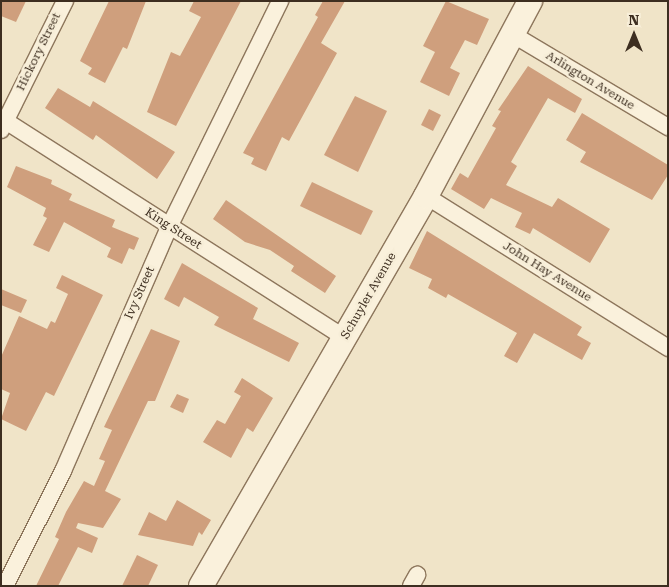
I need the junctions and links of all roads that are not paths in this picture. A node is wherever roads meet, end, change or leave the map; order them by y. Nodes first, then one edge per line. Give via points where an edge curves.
1 (65, 1) edge
2 (280, 1) edge
3 (530, 1) edge
4 (512, 34) junction
5 (3, 123) edge
6 (668, 127) edge
7 (426, 196) junction
8 (169, 227) junction
9 (345, 338) junction
10 (668, 348) edge
11 (5, 586) edge
12 (201, 586) edge

1 - 5 street, Hickory Street
2 - 8 street, Ivy Street
3 - 4 main road, Schuyler Avenue
4 - 6 street, Arlington Avenue
4 - 7 main road, Schuyler Avenue
5 - 8 street, King Street
7 - 9 main road, Schuyler Avenue
7 - 10 street, John Hay Avenue
8 - 9 street, King Street
8 - 11 street, Ivy Street via 62,471
9 - 12 main road, Schuyler Avenue

